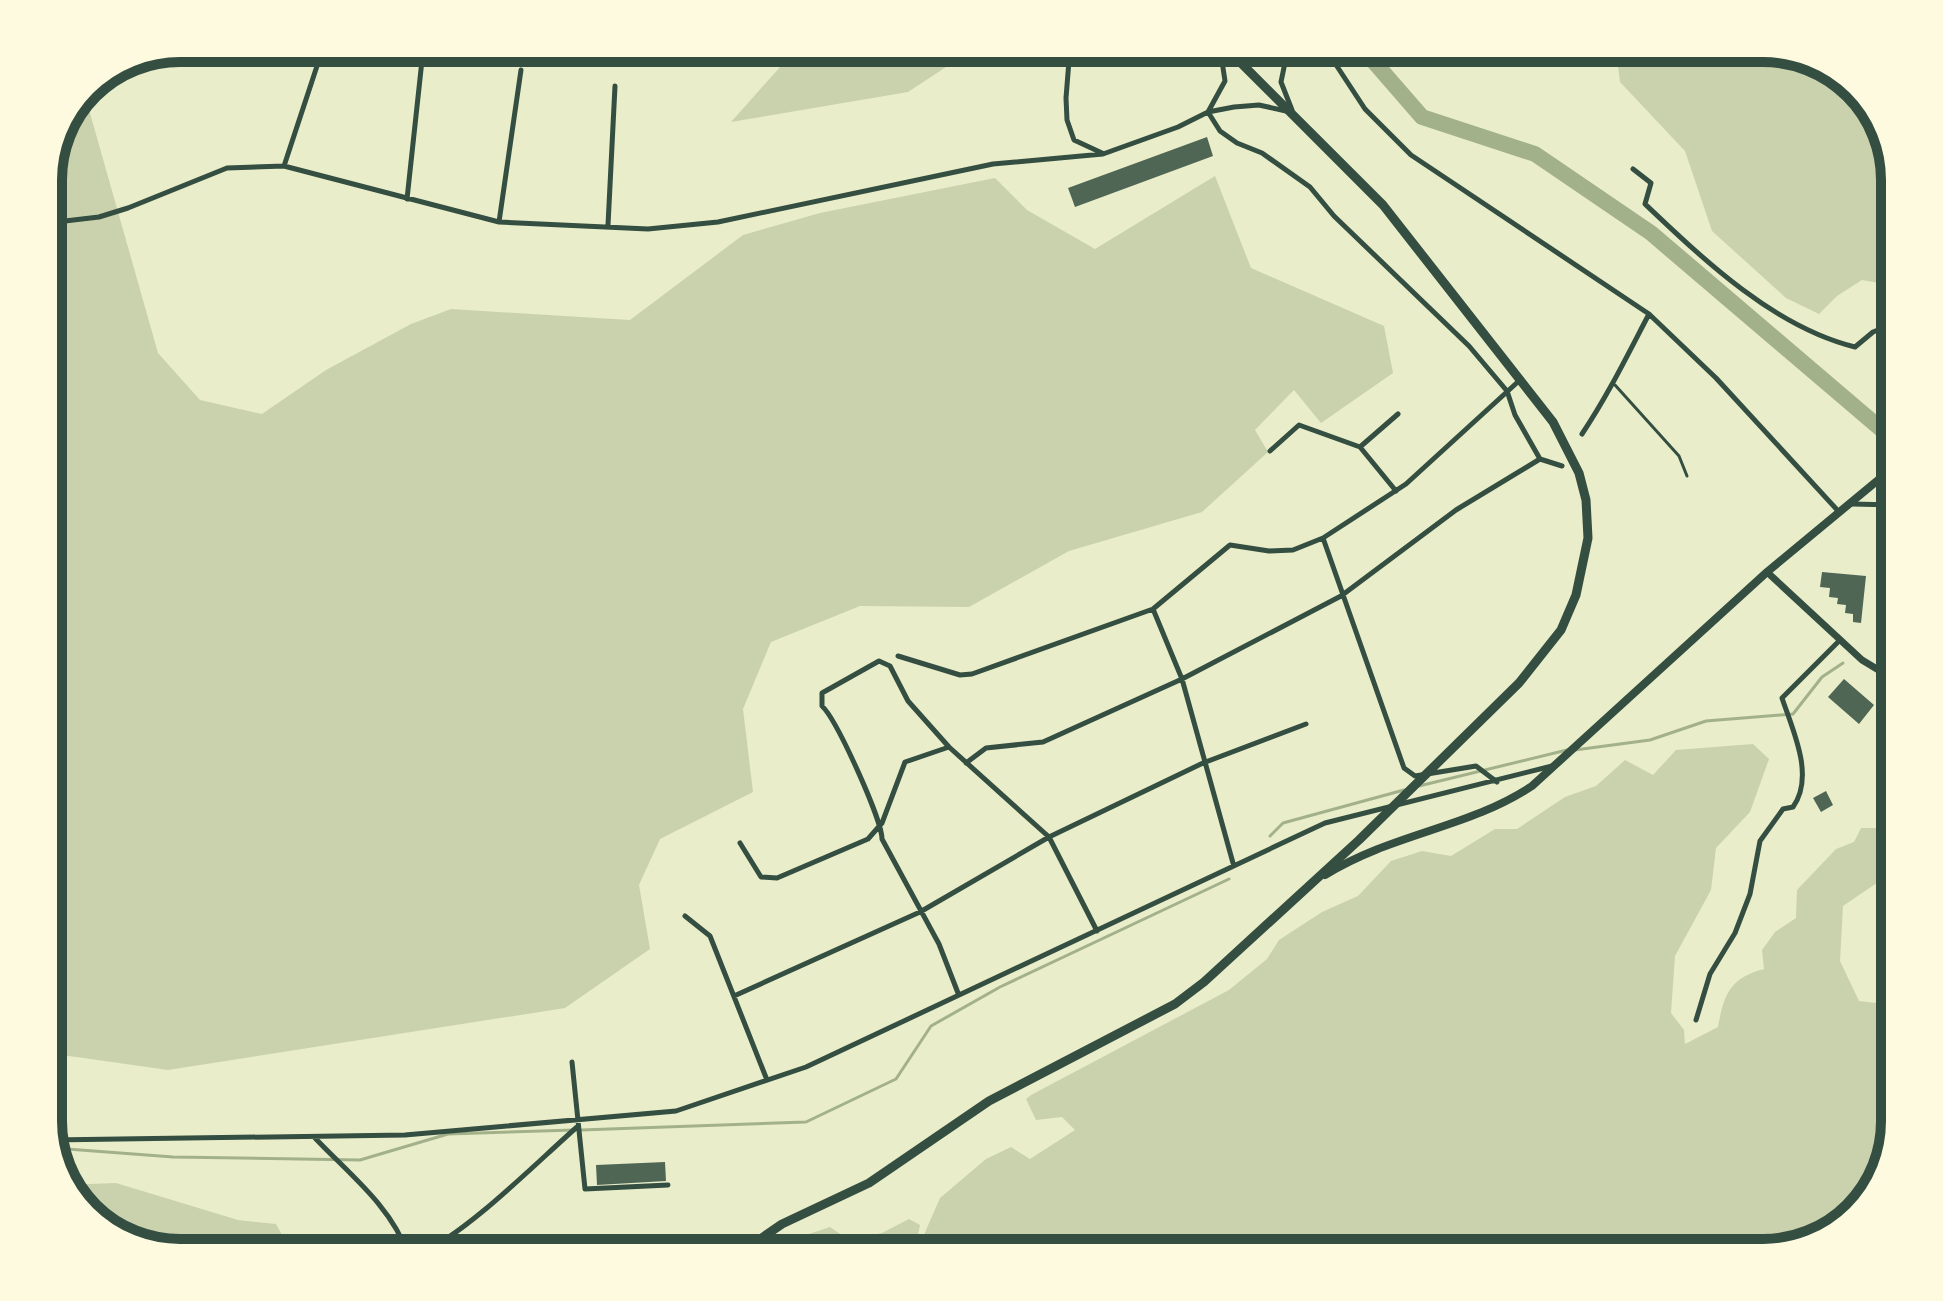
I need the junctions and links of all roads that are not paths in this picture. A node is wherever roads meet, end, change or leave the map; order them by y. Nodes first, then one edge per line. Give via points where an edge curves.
1 (319, 62) edge
2 (422, 62) edge
3 (1069, 62) edge
4 (1224, 62) edge
5 (1238, 62) edge
6 (1283, 62) edge
7 (1334, 62) edge
8 (521, 70) dead end
9 (615, 86) dead end
10 (1208, 112) junction
11 (1294, 114) junction
12 (1103, 154) junction
13 (284, 166) junction
14 (1633, 169) dead end
15 (407, 199) junction
16 (62, 222) edge
17 (499, 222) junction
18 (608, 225) junction
19 (1649, 314) junction
20 (1881, 329) edge
21 (1522, 379) junction
22 (1615, 385) junction
23 (1507, 391) junction
24 (1398, 414) dead end
25 (1582, 434) dead end
26 (1360, 447) junction
27 (1270, 451) dead end
28 (1540, 459) junction
29 (1562, 466) dead end
30 (1687, 476) dead end
31 (1881, 478) edge
32 (1396, 491) junction
33 (1852, 504) junction
34 (1881, 505) edge
35 (1841, 514) junction
36 (1323, 538) junction
37 (1767, 572) junction
38 (1341, 596) junction
39 (1153, 609) junction
40 (1839, 641) junction
41 (898, 656) dead end
42 (1881, 672) edge
43 (1182, 679) junction
44 (1306, 724) dead end
45 (949, 747) junction
46 (1563, 761) junction
47 (966, 763) junction
48 (1203, 763) junction
49 (1497, 782) junction
50 (882, 823) junction
51 (1049, 837) junction
52 (740, 843) dead end
53 (1233, 863) junction
54 (1315, 881) junction
55 (920, 912) junction
56 (685, 916) dead end
57 (1097, 931) junction
58 (958, 993) junction
59 (734, 996) junction
60 (1696, 1020) dead end
61 (572, 1062) dead end
62 (767, 1080) junction
63 (577, 1118) junction
64 (577, 1127) junction
65 (315, 1138) junction
66 (63, 1140) edge
67 (668, 1185) dead end
68 (402, 1239) edge
69 (441, 1239) edge
70 (760, 1239) edge

1 - 13 street
2 - 15 street
3 - 12 street via 1067,120 1074,140
4 - 10 street via 1225,81
5 - 11 highway
6 - 11 street via 1281,82
7 - 19 street via 1365,109 1411,155
8 - 17 street
9 - 18 street
10 - 11 street via 1259,105
10 - 12 street
10 - 23 street via 1220,131 1310,187
11 - 21 highway via 1383,205
12 - 18 street via 993,164 718,222 648,229
13 - 15 street
13 - 16 street via 227,168 128,208
14 - 20 street via 1651,183 1645,204 1798,326 1855,347
15 - 17 street
17 - 18 street
19 - 22 street
19 - 35 street via 1716,378
21 - 23 street
21 - 54 highway via 1553,422 1579,473 1586,500 1588,538 1576,595 1542,658
22 - 25 street
22 - 30 lane via 1679,456
23 - 28 street
23 - 32 street
24 - 26 street
26 - 27 street via 1299,425
26 - 32 street
28 - 29 street
28 - 38 street via 1456,510
31 - 33 main road
32 - 36 street
33 - 34 street
33 - 35 main road
35 - 37 main road
36 - 38 street
36 - 39 street via 1293,550 1230,545
37 - 40 street
37 - 46 main road
38 - 43 street
38 - 49 street via 1409,775 1476,766
39 - 41 street via 972,674
39 - 43 street
40 - 42 street
40 - 60 street via 1782,698 1804,773 1803,794 1793,807 1783,809 1760,841 1750,894 1735,933 1710,974
43 - 47 street via 1043,742 986,748
43 - 48 street
44 - 48 street
45 - 47 street
45 - 50 street via 905,762
45 - 50 street via 908,701 890,666 879,661 822,693 822,706 833,717
46 - 49 street
46 - 54 main road via 1506,803 1357,855
47 - 51 street
48 - 51 street
48 - 53 street
49 - 53 street via 1325,823
50 - 52 street via 868,839 777,878 761,877
50 - 55 street via 882,839
51 - 55 street
51 - 57 street
53 - 57 street
54 - 70 highway via 1175,1004 989,1101 869,1183
55 - 58 street
55 - 59 street
56 - 59 street via 710,936
57 - 58 street
58 - 62 street via 806,1067
59 - 62 street
61 - 63 street
62 - 63 street via 676,1111
63 - 64 street
63 - 65 street
64 - 67 street via 585,1189
64 - 69 street
65 - 66 street
65 - 68 street via 380,1207

